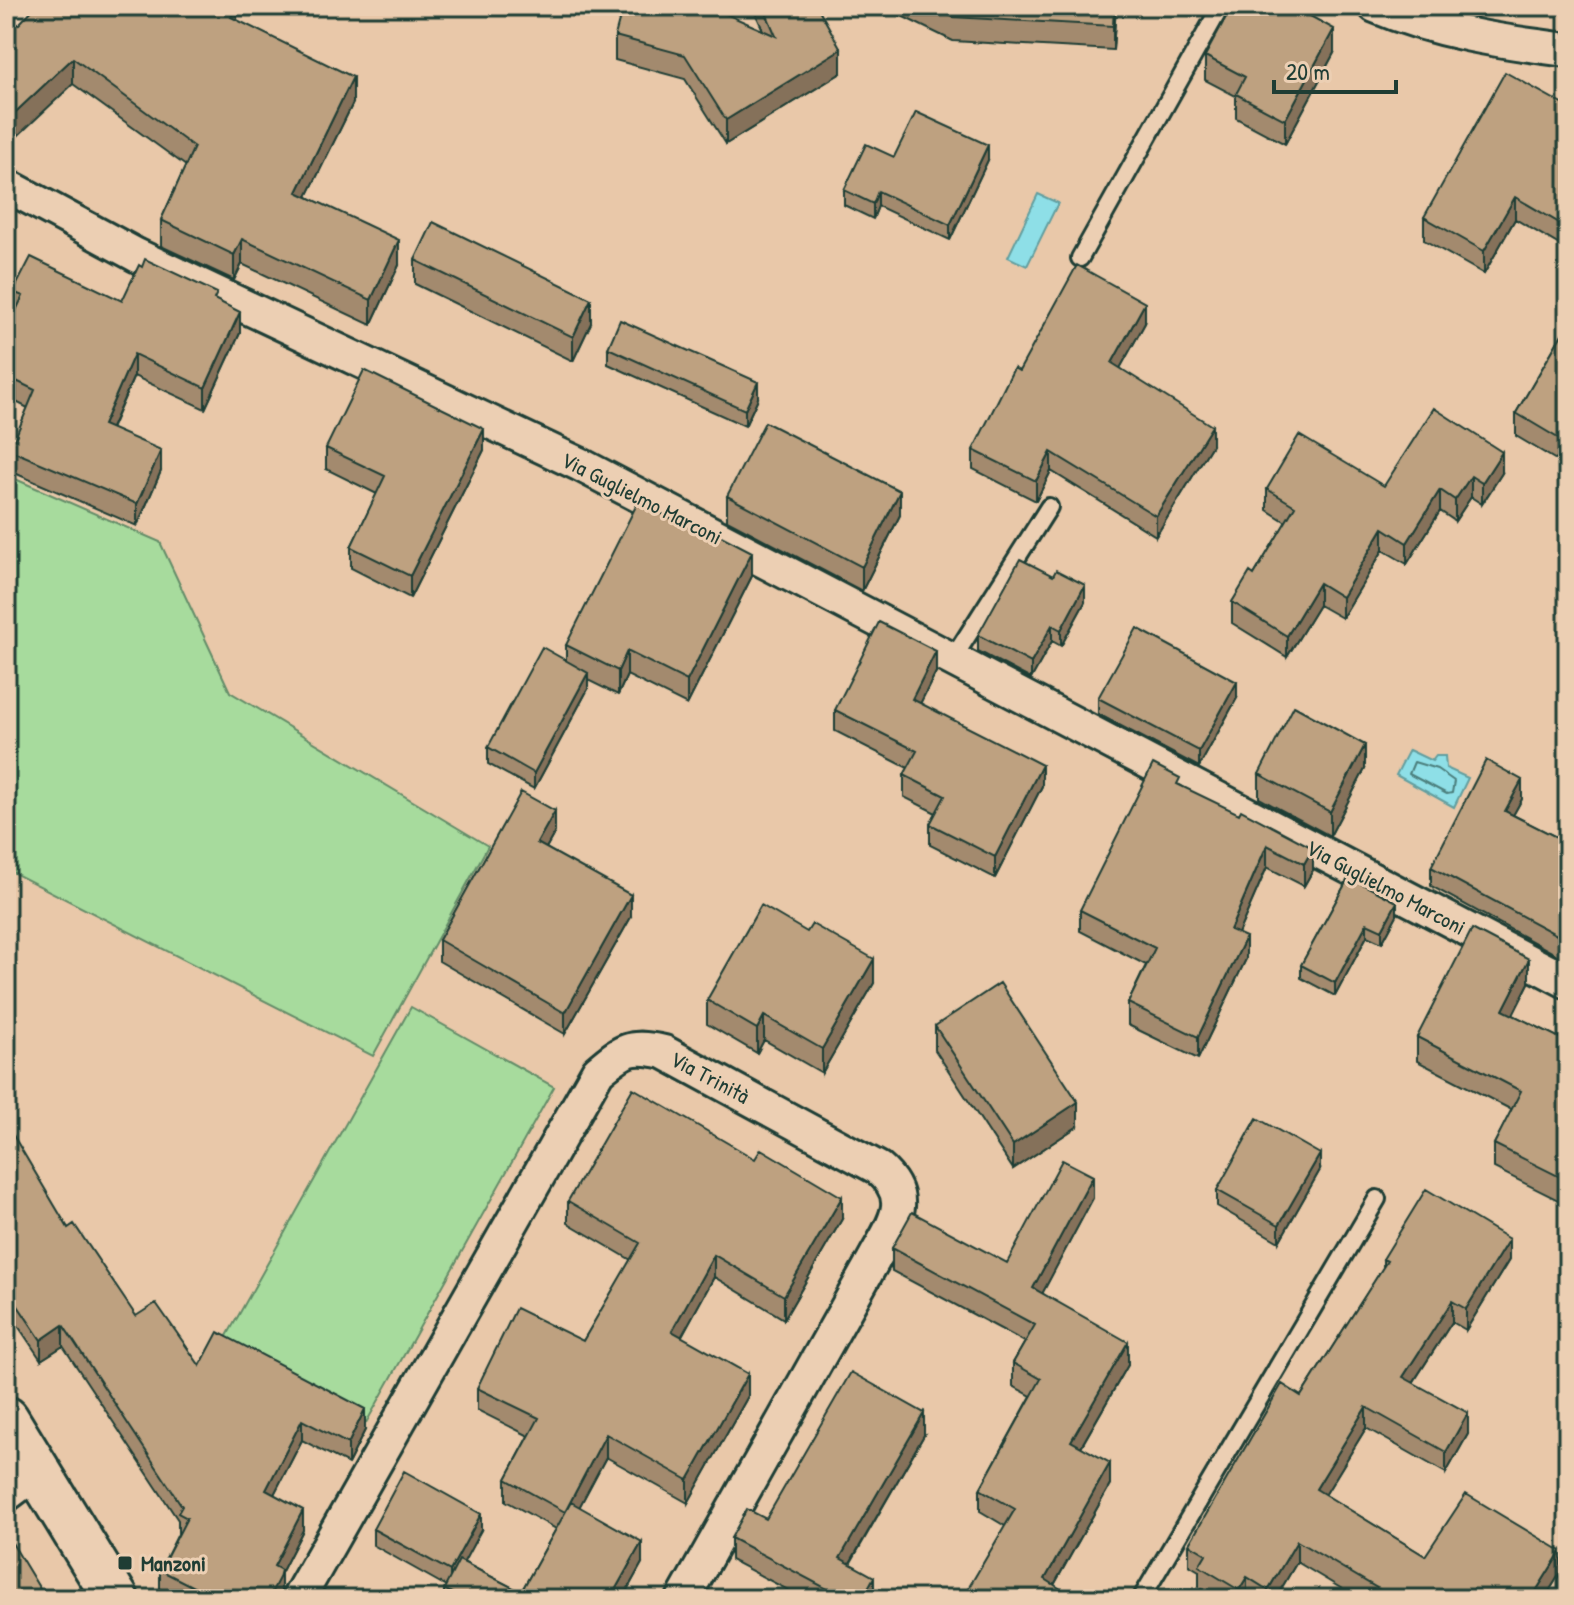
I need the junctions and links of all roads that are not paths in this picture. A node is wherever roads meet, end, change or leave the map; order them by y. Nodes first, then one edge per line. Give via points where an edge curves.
1 (37, 6) edge
2 (1221, 6) edge
3 (1375, 6) edge
4 (6, 36) edge
5 (1568, 50) edge
6 (6, 185) edge
7 (1080, 258) dead end
8 (1049, 507) dead end
9 (952, 660) junction
10 (1568, 982) edge
11 (1377, 1199) dead end
12 (6, 1419) edge
13 (22, 1483) edge
14 (116, 1599) edge
15 (298, 1599) edge
16 (683, 1599) edge
17 (1141, 1599) edge

1 - 4 street
2 - 7 lane
3 - 5 street via 1445,30
6 - 9 street, Via Guglielmo Marconi via 136,255 579,464
8 - 9 lane
9 - 10 street, Via Guglielmo Marconi
11 - 17 lane
12 - 13 street
13 - 14 street
15 - 16 street, Via Trinità via 598,1071 622,1050 644,1047 664,1052 878,1168 895,1181 899,1196 899,1212 873,1261

